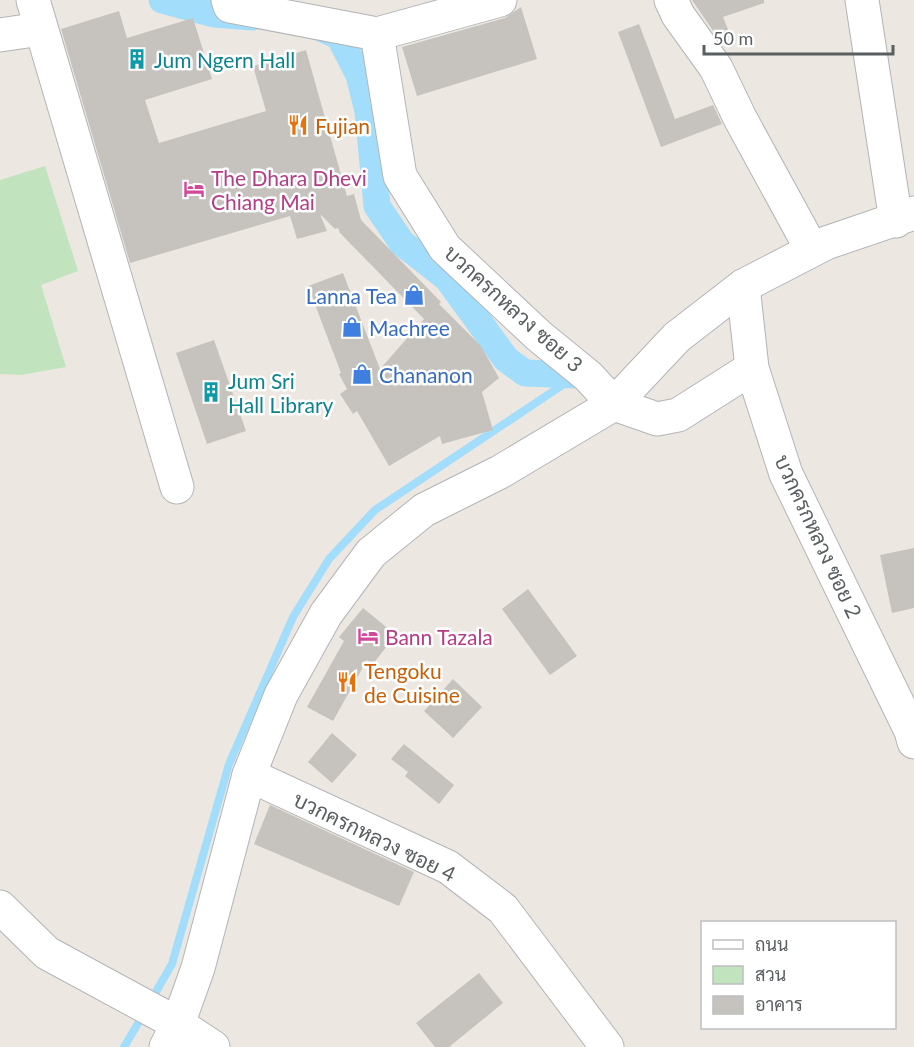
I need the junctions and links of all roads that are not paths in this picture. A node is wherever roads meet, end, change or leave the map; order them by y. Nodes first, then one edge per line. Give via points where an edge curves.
1 (228, 0) edge
2 (500, 0) edge
3 (670, 0) edge
4 (862, 0) edge
5 (36, 13) edge
6 (377, 34) junction
7 (0, 35) edge
8 (905, 217) edge
9 (812, 250) junction
10 (743, 286) junction
11 (752, 368) junction
12 (614, 404) junction
13 (177, 487) dead end
14 (914, 742) edge
15 (249, 776) junction
16 (0, 907) edge
17 (172, 1036) edge
18 (213, 1047) edge
19 (607, 1047) edge

1 - 6 street via 230,6
2 - 6 street
3 - 9 street via 716,68
4 - 8 street
5 - 7 street
5 - 13 street
6 - 12 street, บวกครกหลวง ซอย 3 via 400,176 445,248
8 - 9 street
9 - 10 street
10 - 11 street, บวกครกหลวง ซอย 2
10 - 12 street via 677,337
11 - 12 street via 678,415 657,419
11 - 14 street, บวกครกหลวง ซอย 2 via 786,474
12 - 15 street via 500,472 424,510 371,554 326,614 281,695
15 - 17 street via 198,968
15 - 19 street, บวกครกหลวง ซอย 4 via 448,867 503,909
16 - 17 street via 47,953
17 - 18 street

